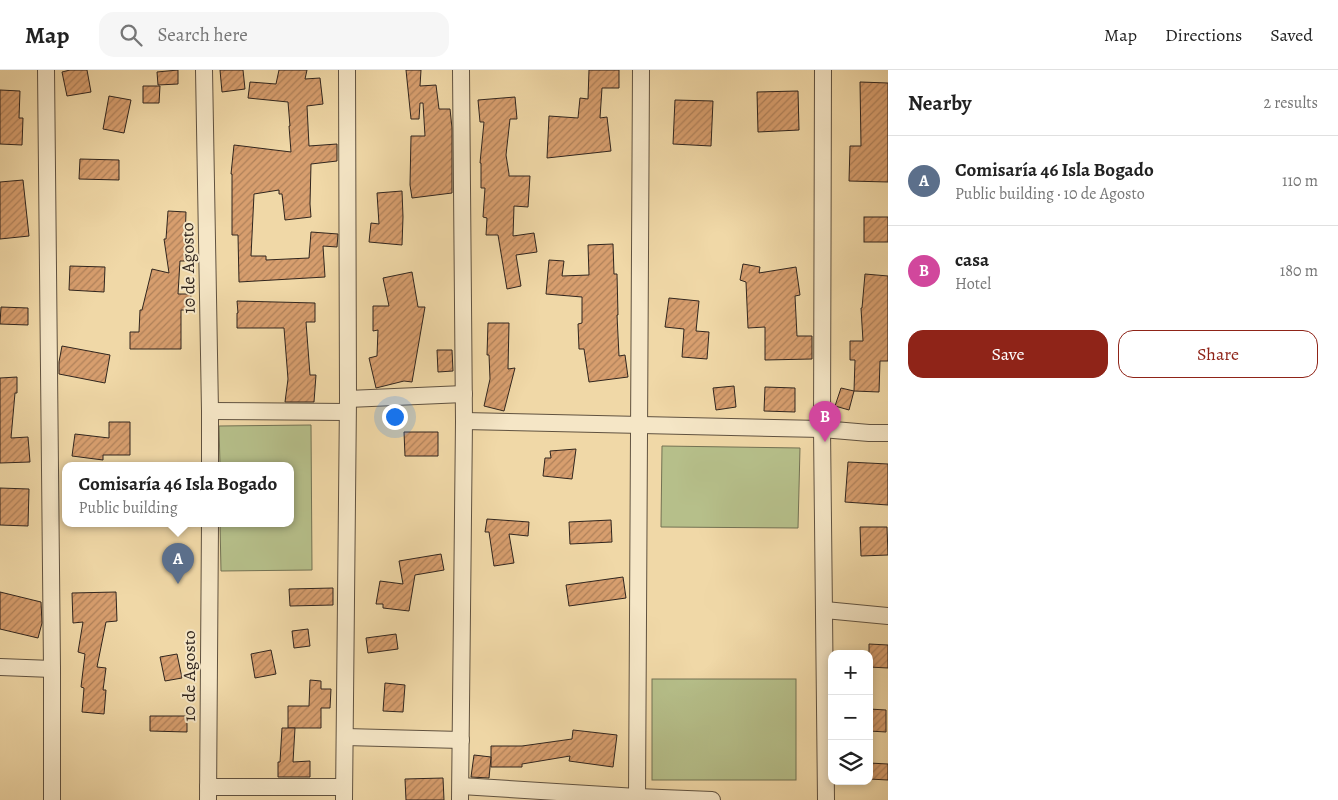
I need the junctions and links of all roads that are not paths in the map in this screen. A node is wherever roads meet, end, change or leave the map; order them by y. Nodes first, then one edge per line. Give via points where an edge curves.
1 (46, 70) edge
2 (204, 70) edge
3 (347, 70) edge
4 (461, 70) edge
5 (641, 70) edge
6 (823, 70) edge
7 (464, 394) junction
8 (348, 406) junction
9 (210, 411) junction
10 (464, 421) junction
11 (639, 424) junction
12 (822, 429) junction
13 (888, 433) edge
14 (210, 462) edge
15 (210, 527) edge
16 (825, 610) junction
17 (888, 616) edge
18 (0, 667) edge
19 (52, 669) junction
20 (345, 737) junction
21 (461, 740) junction
22 (344, 793) edge
23 (460, 793) edge
24 (208, 794) edge
25 (637, 799) edge
26 (52, 800) edge
27 (712, 800) edge
28 (826, 800) edge

1 - 19 street
2 - 9 street, 10 de Agosto
3 - 8 street
4 - 7 street
5 - 11 street
6 - 12 street
7 - 8 street
7 - 10 street
8 - 9 street
8 - 20 street
9 - 14 street, 10 de Agosto
10 - 11 street
10 - 21 street
11 - 12 street
11 - 25 street
12 - 13 street
12 - 16 street
15 - 24 street, 10 de Agosto
16 - 17 street
16 - 28 street
18 - 19 street
19 - 26 street
20 - 21 street
20 - 22 street
21 - 23 street
22 - 24 street
23 - 25 street
25 - 27 street

